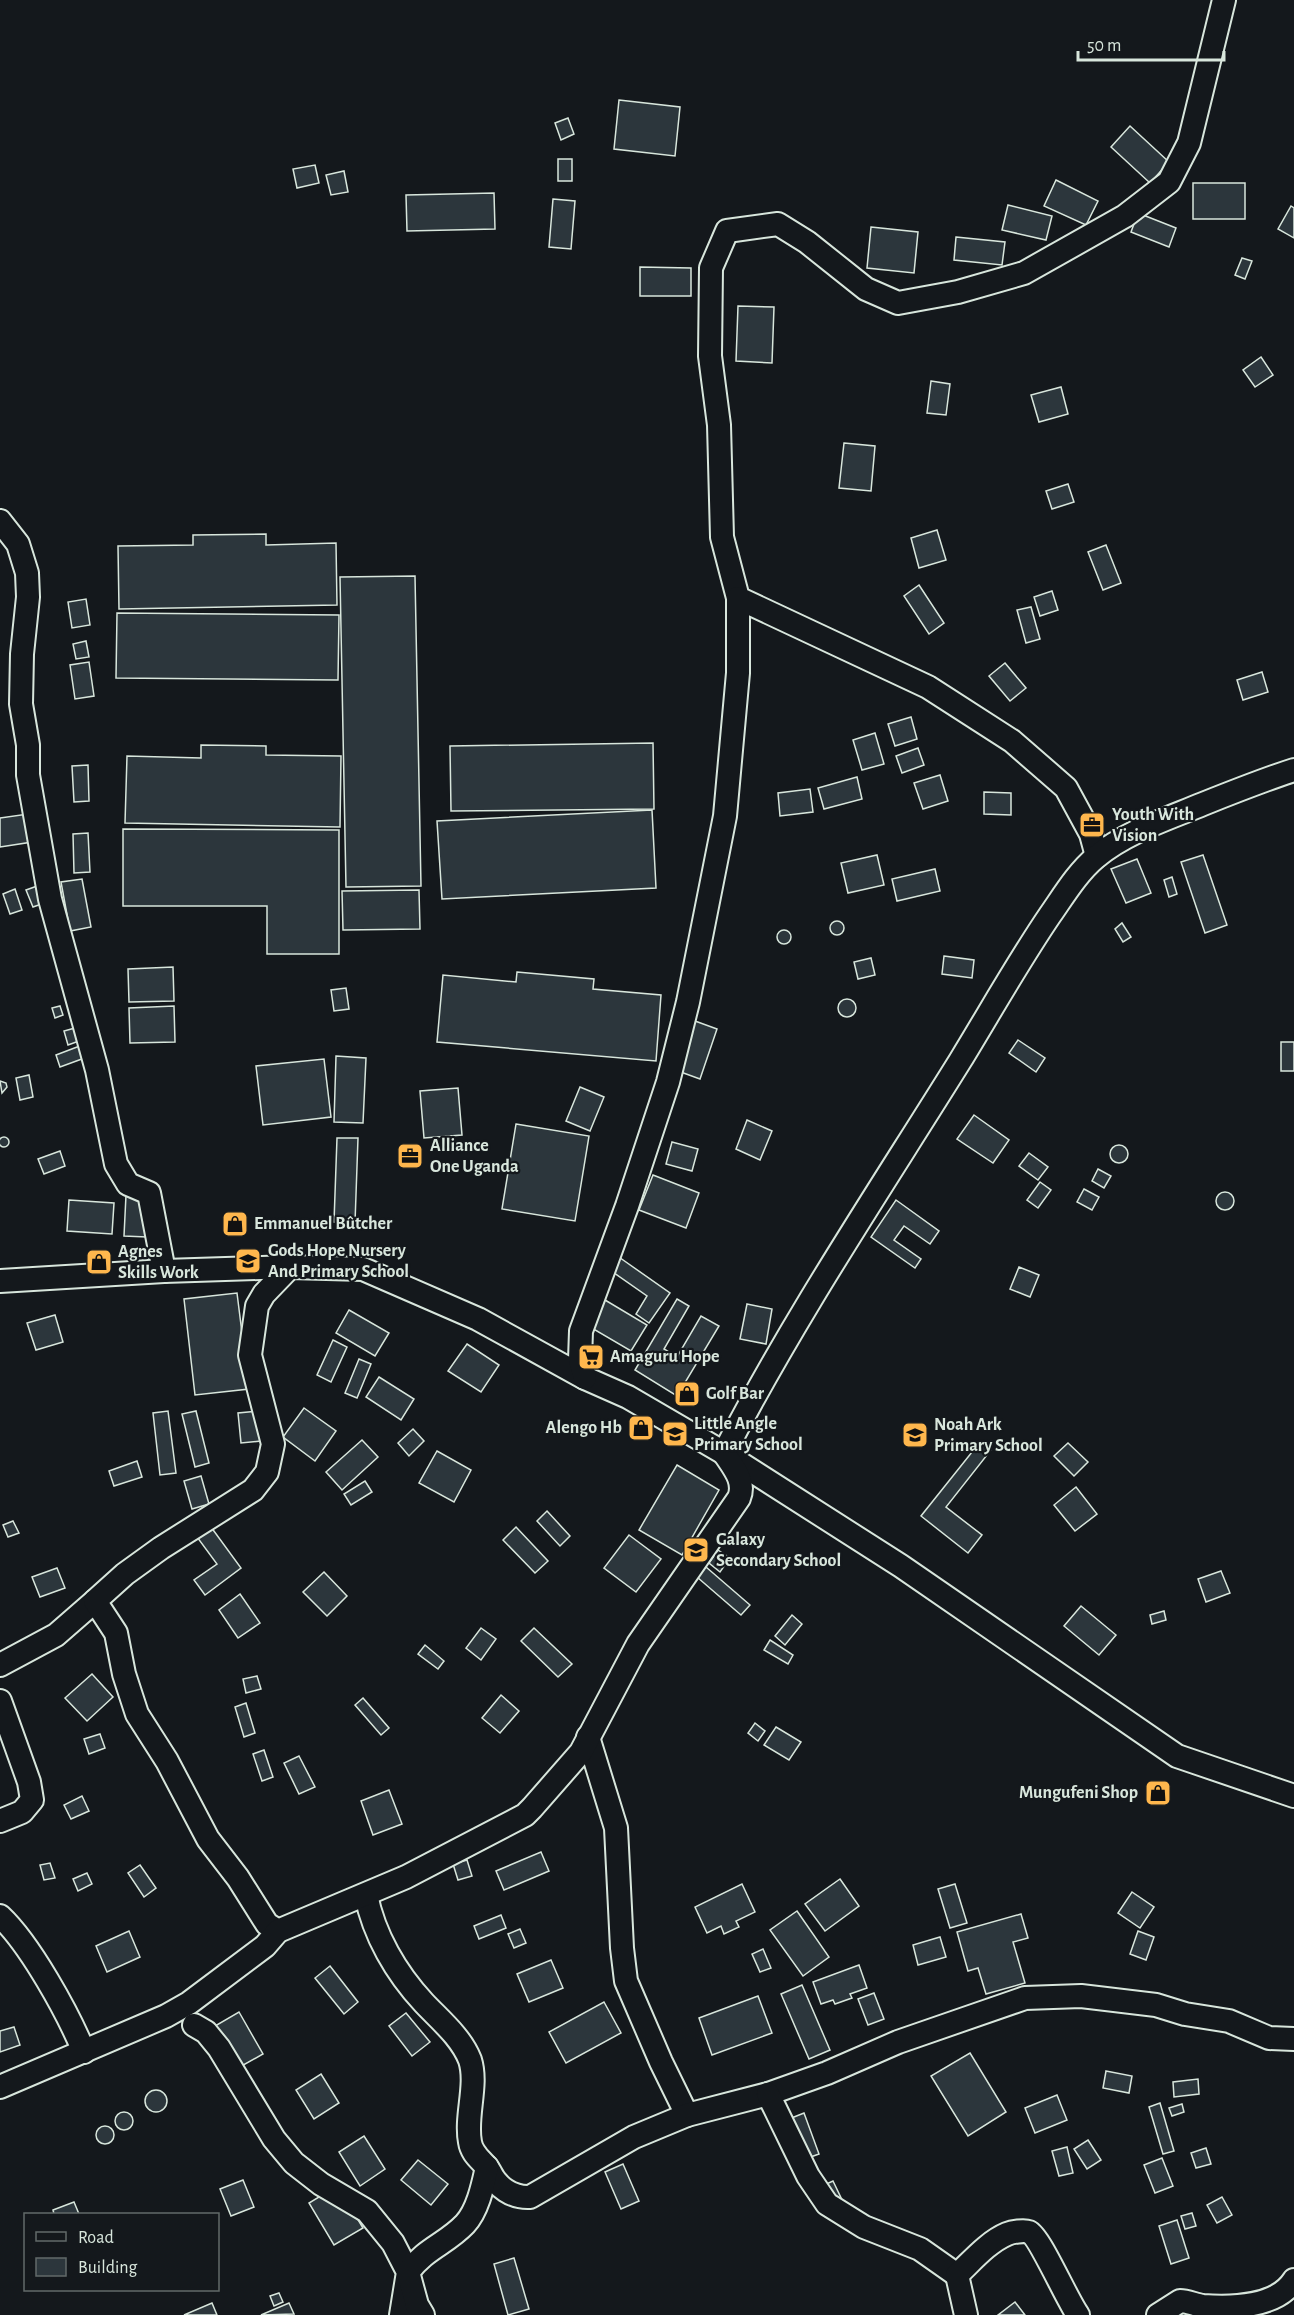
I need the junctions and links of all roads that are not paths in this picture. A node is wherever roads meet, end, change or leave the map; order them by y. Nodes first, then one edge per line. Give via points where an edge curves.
1 (1224, 0) edge
2 (0, 521) edge
3 (738, 598) junction
4 (1294, 770) edge
5 (1097, 856) junction
6 (290, 1267) junction
7 (164, 1271) junction
8 (0, 1281) edge
9 (585, 1378) junction
10 (724, 1453) junction
11 (95, 1601) junction
12 (0, 1665) edge
13 (0, 1701) edge
14 (588, 1737) junction
15 (1294, 1796) edge
16 (0, 1821) edge
17 (366, 1894) junction
18 (0, 1916) edge
19 (278, 1931) junction
20 (194, 2025) dead end
21 (1294, 2039) edge
22 (84, 2052) junction
23 (0, 2087) edge
24 (768, 2094) junction
25 (687, 2115) junction
26 (487, 2167) junction
27 (408, 2272) junction
28 (957, 2275) junction
29 (1294, 2280) edge
30 (401, 2315) edge
31 (423, 2315) edge
32 (966, 2315) edge
33 (1078, 2315) edge
34 (1158, 2315) edge

1 - 3 street via 1189,143 1168,182 1125,216 1024,273 958,292 898,303 866,289 778,224 727,231 711,268 710,356 718,426 722,537
2 - 7 street via 18,544 27,573 21,704 28,775 50,899 97,1070 116,1164 128,1184 149,1193
3 - 5 street via 928,687 1012,741 1066,788 1091,834
3 - 9 street via 738,673 725,816 668,1082 581,1331 580,1360
4 - 5 street via 1148,827
5 - 10 street via 1075,878 1023,955 848,1234
6 - 7 street
6 - 9 street via 363,1269 478,1319
6 - 11 street via 257,1306 250,1355 273,1444 267,1472 253,1490 161,1548
7 - 8 street
9 - 10 street via 628,1397
10 - 14 street via 741,1479 743,1490 638,1644
10 - 15 street via 901,1566 1167,1750 1206,1768
11 - 12 street via 63,1630
11 - 19 street via 116,1633 137,1714 208,1839 267,1924
13 - 16 street via 32,1800 22,1812
14 - 17 street via 581,1752 525,1815
14 - 25 street via 616,1827 626,1981
17 - 19 street
17 - 26 street via 375,1929 389,1955 415,1993 450,2030 471,2063 470,2144 479,2162
18 - 22 street via 18,1934
19 - 22 street via 265,1946 189,2003
20 - 27 street via 219,2048 274,2139 294,2163 367,2211 401,2254
21 - 24 street via 1269,2038 1229,2021 1156,2005 1081,1996 1025,1998 898,2042
22 - 23 street
24 - 25 street
24 - 28 street via 808,2176 827,2204 864,2227 920,2249
25 - 26 street via 634,2137 530,2197 501,2188
26 - 27 street via 481,2194 466,2223 420,2255
27 - 30 street
27 - 31 street
28 - 32 street
28 - 33 street via 986,2247 1008,2233 1030,2232 1039,2241
29 - 34 street via 1283,2294 1267,2302 1219,2306 1180,2301

